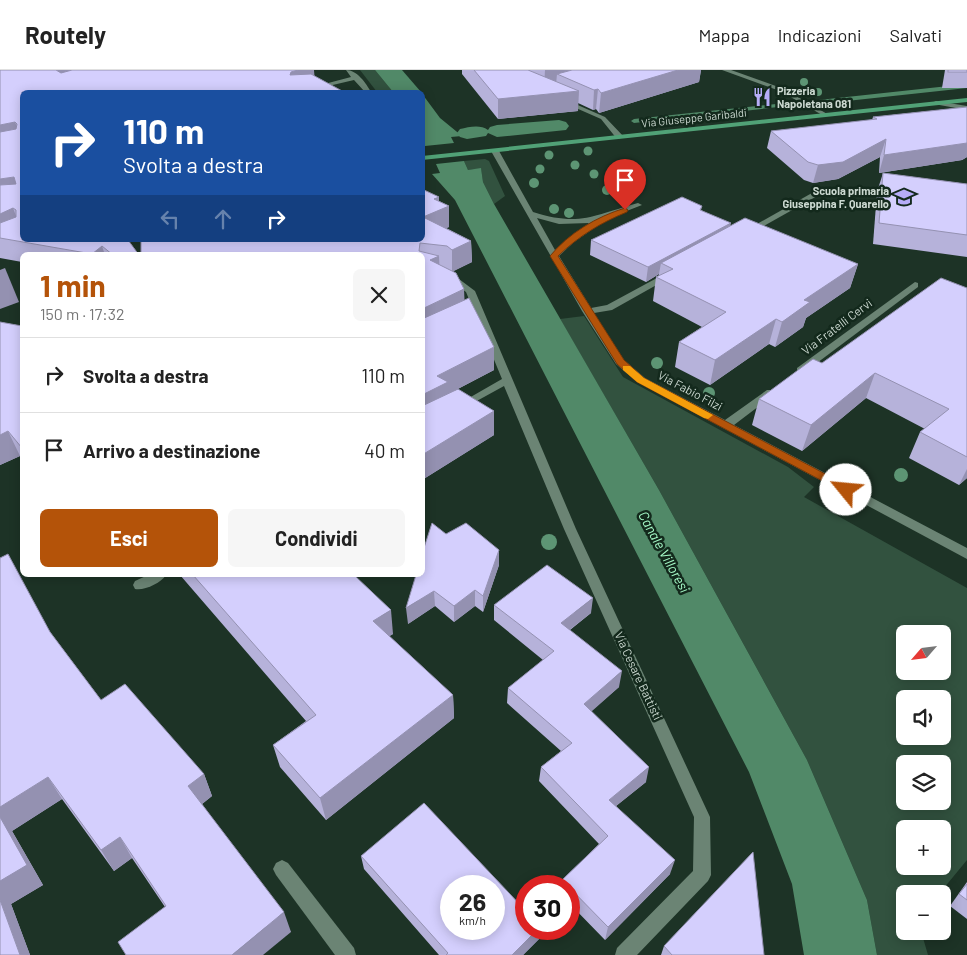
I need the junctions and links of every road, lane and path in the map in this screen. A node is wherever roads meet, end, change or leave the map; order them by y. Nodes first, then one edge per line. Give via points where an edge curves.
1 (349, 70) edge
2 (724, 70) edge
3 (357, 78) junction
4 (305, 90) edge
5 (366, 90) edge
6 (554, 96) edge
7 (967, 100) edge
8 (936, 103) junction
9 (967, 108) edge
10 (826, 115) junction
11 (620, 137) junction
12 (495, 151) junction
13 (425, 158) edge
14 (822, 190) dead end
15 (638, 205) dead end
16 (529, 213) junction
17 (597, 222) junction
18 (736, 238) edge
19 (554, 256) junction
20 (425, 269) edge
21 (677, 270) edge
22 (915, 285) dead end
23 (587, 311) junction
24 (507, 380) junction
25 (446, 414) edge
26 (726, 425) junction
27 (967, 554) edge
28 (155, 577) edge
29 (140, 585) dead end
30 (282, 869) dead end
31 (347, 955) edge
32 (624, 955) edge

1 - 3 street
2 - 10 street via 782,90
3 - 4 street
3 - 5 street
6 - 11 street via 603,118
7 - 8 main road, Via Giuseppe Garibaldi
8 - 9 street
8 - 10 main road, Via Giuseppe Garibaldi
10 - 11 main road, Via Giuseppe Garibaldi
11 - 12 main road, Via Giuseppe Garibaldi
12 - 13 main road, Via Giuseppe Garibaldi
12 - 16 street, Via Fabio Filzi
14 - 18 street
15 - 17 street
16 - 17 street via 560,222
16 - 19 street, Via Fabio Filzi
17 - 19 street
19 - 23 street, Via Fabio Filzi
20 - 24 street, Via Cesare Battisti via 444,272 470,290 474,312
21 - 23 street via 609,308
22 - 26 street, Via Fratelli Cervi
23 - 26 street, Via Fabio Filzi via 629,371 640,380
24 - 25 street
24 - 32 street, Via Cesare Battisti via 570,530 702,817 702,875
26 - 27 street, Via Fabio Filzi
28 - 29 street
30 - 31 street

